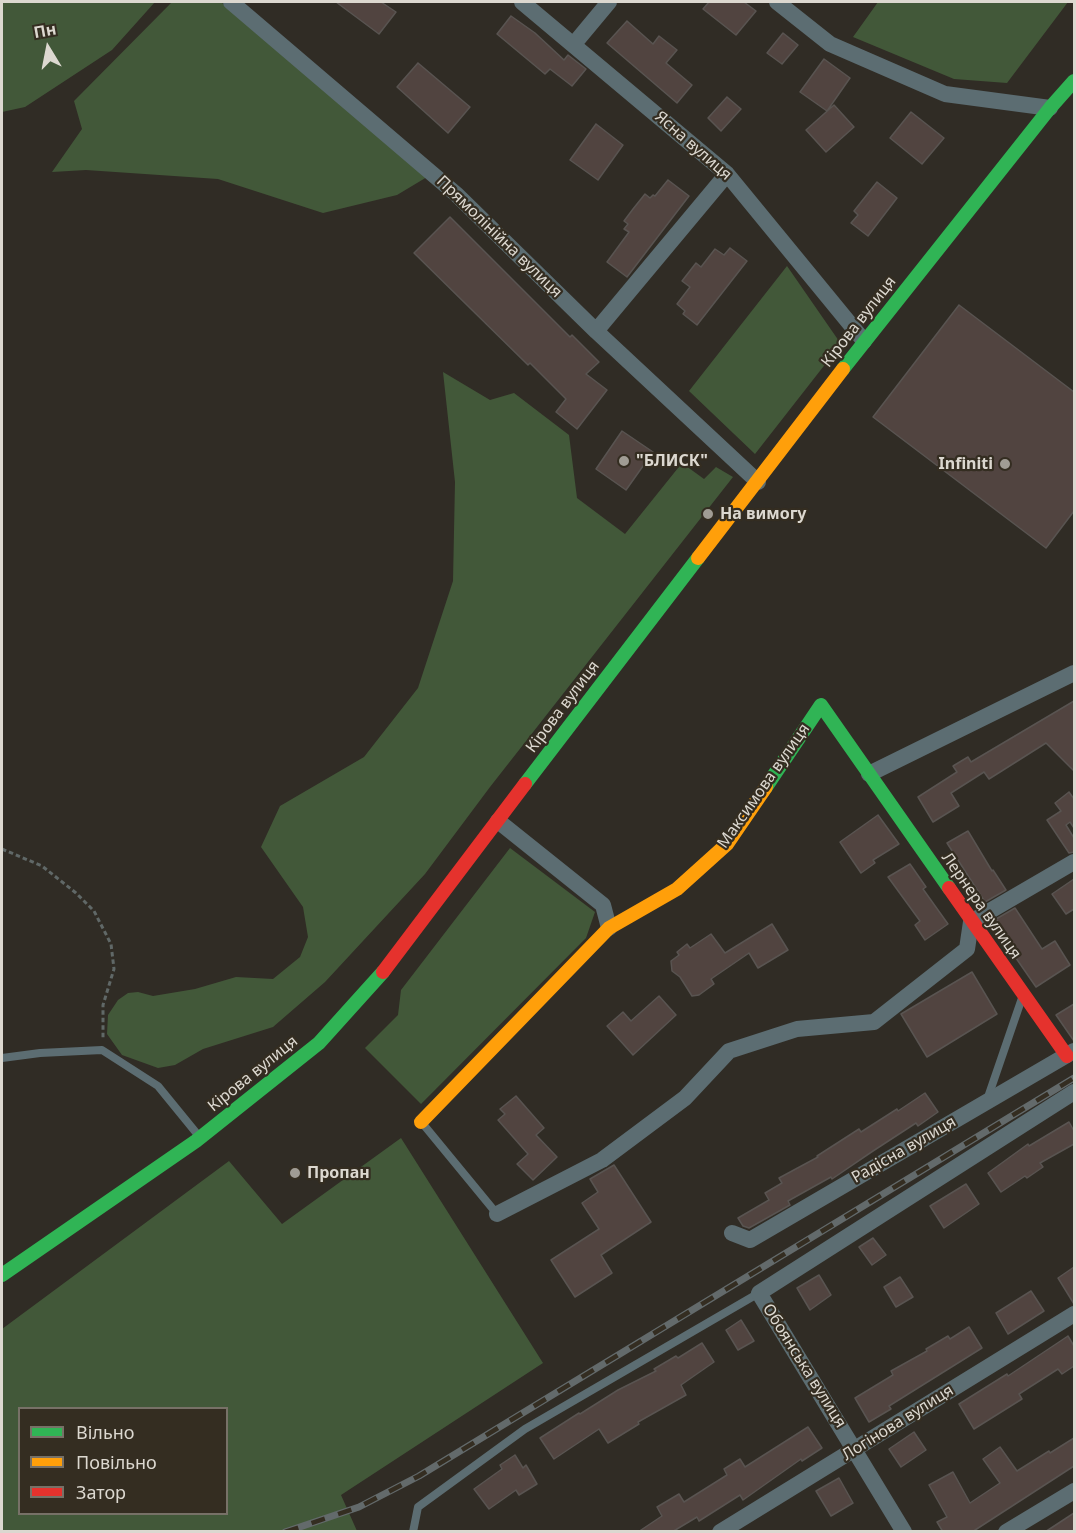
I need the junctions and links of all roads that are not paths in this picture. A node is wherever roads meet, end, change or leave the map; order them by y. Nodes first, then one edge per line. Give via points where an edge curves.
1 (231, 2) edge
2 (522, 2) edge
3 (609, 2) edge
4 (777, 2) edge
5 (574, 44) junction
6 (1074, 81) edge
7 (1050, 108) junction
8 (727, 174) junction
9 (596, 331) junction
10 (864, 341) junction
11 (758, 482) junction
12 (1074, 673) edge
13 (869, 774) junction
14 (498, 821) junction
15 (1074, 862) edge
16 (971, 922) junction
17 (609, 928) junction
18 (1023, 995) junction
19 (1071, 1054) edge
20 (2, 1058) edge
21 (1074, 1092) edge
22 (986, 1103) junction
23 (421, 1122) joint
24 (201, 1137) junction
25 (497, 1214) joint
26 (732, 1233) dead end
27 (2, 1275) edge
28 (759, 1293) junction
29 (1074, 1314) edge
30 (855, 1449) junction
31 (1074, 1491) edge
32 (413, 1532) edge
33 (720, 1532) edge
34 (904, 1532) edge
35 (1006, 1532) edge

1 - 9 street, Прямолінійна вулиця via 456,194
2 - 5 street, Ясна вулиця
3 - 5 street
4 - 7 street via 830,44 945,94
5 - 8 street, Ясна вулиця
6 - 7 main road, Кірова вулиця
7 - 10 main road, Кірова вулиця
8 - 9 street
8 - 10 street, Ясна вулиця
9 - 11 street, Прямолінійна вулиця
10 - 11 main road, Кірова вулиця
11 - 14 main road, Кірова вулиця
12 - 13 street
13 - 16 main road, Лернера вулиця
13 - 17 main road, Максимова вулиця via 821,705 727,844 677,889
14 - 17 street via 603,905
14 - 24 main road, Кірова вулиця via 390,965 319,1043
15 - 16 street
16 - 18 main road, Лернера вулиця
16 - 25 street via 967,950 874,1022 797,1029 729,1051 685,1098 602,1160
17 - 23 main road, Максимова вулиця
18 - 19 main road, Лернера вулиця
18 - 22 lane
19 - 22 street, Радісна вулиця
20 - 24 lane via 102,1050 158,1086
21 - 28 street
22 - 26 street, Радісна вулиця via 750,1240
23 - 25 lane
24 - 27 main road, Кірова вулиця
28 - 30 street, Обоянська вулиця
28 - 32 lane via 525,1429 418,1506
29 - 30 street, Логінова вулиця
30 - 33 street, Логінова вулиця
30 - 34 street, Обоянська вулиця
31 - 35 street

